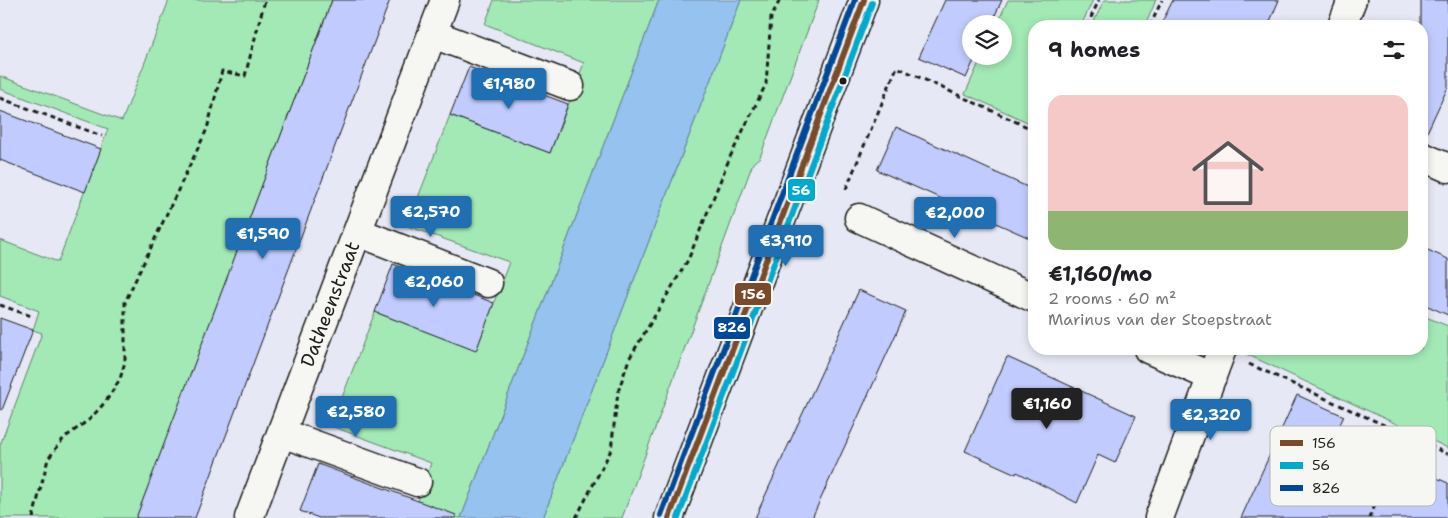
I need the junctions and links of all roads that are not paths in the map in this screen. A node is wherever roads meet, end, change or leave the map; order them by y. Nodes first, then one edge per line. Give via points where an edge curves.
1 (445, 0) edge
2 (864, 0) edge
3 (1352, 0) edge
4 (1344, 20) edge
5 (433, 34) junction
6 (570, 86) dead end
7 (1428, 159) edge
8 (1448, 168) edge
9 (859, 218) dead end
10 (358, 232) junction
11 (488, 283) dead end
12 (1028, 295) edge
13 (1162, 355) edge
14 (1220, 355) edge
15 (1212, 377) junction
16 (282, 433) junction
17 (417, 482) dead end
18 (249, 518) edge
19 (668, 518) edge
20 (1159, 518) edge

1 - 5 street, Datheenstraat
2 - 19 street
3 - 4 street
5 - 6 street
5 - 10 street, Datheenstraat
7 - 8 street
9 - 12 street
10 - 11 street, Datheenstraat
10 - 16 street, Datheenstraat
13 - 15 street
14 - 15 street
15 - 20 street
16 - 17 street
16 - 18 street, Datheenstraat

